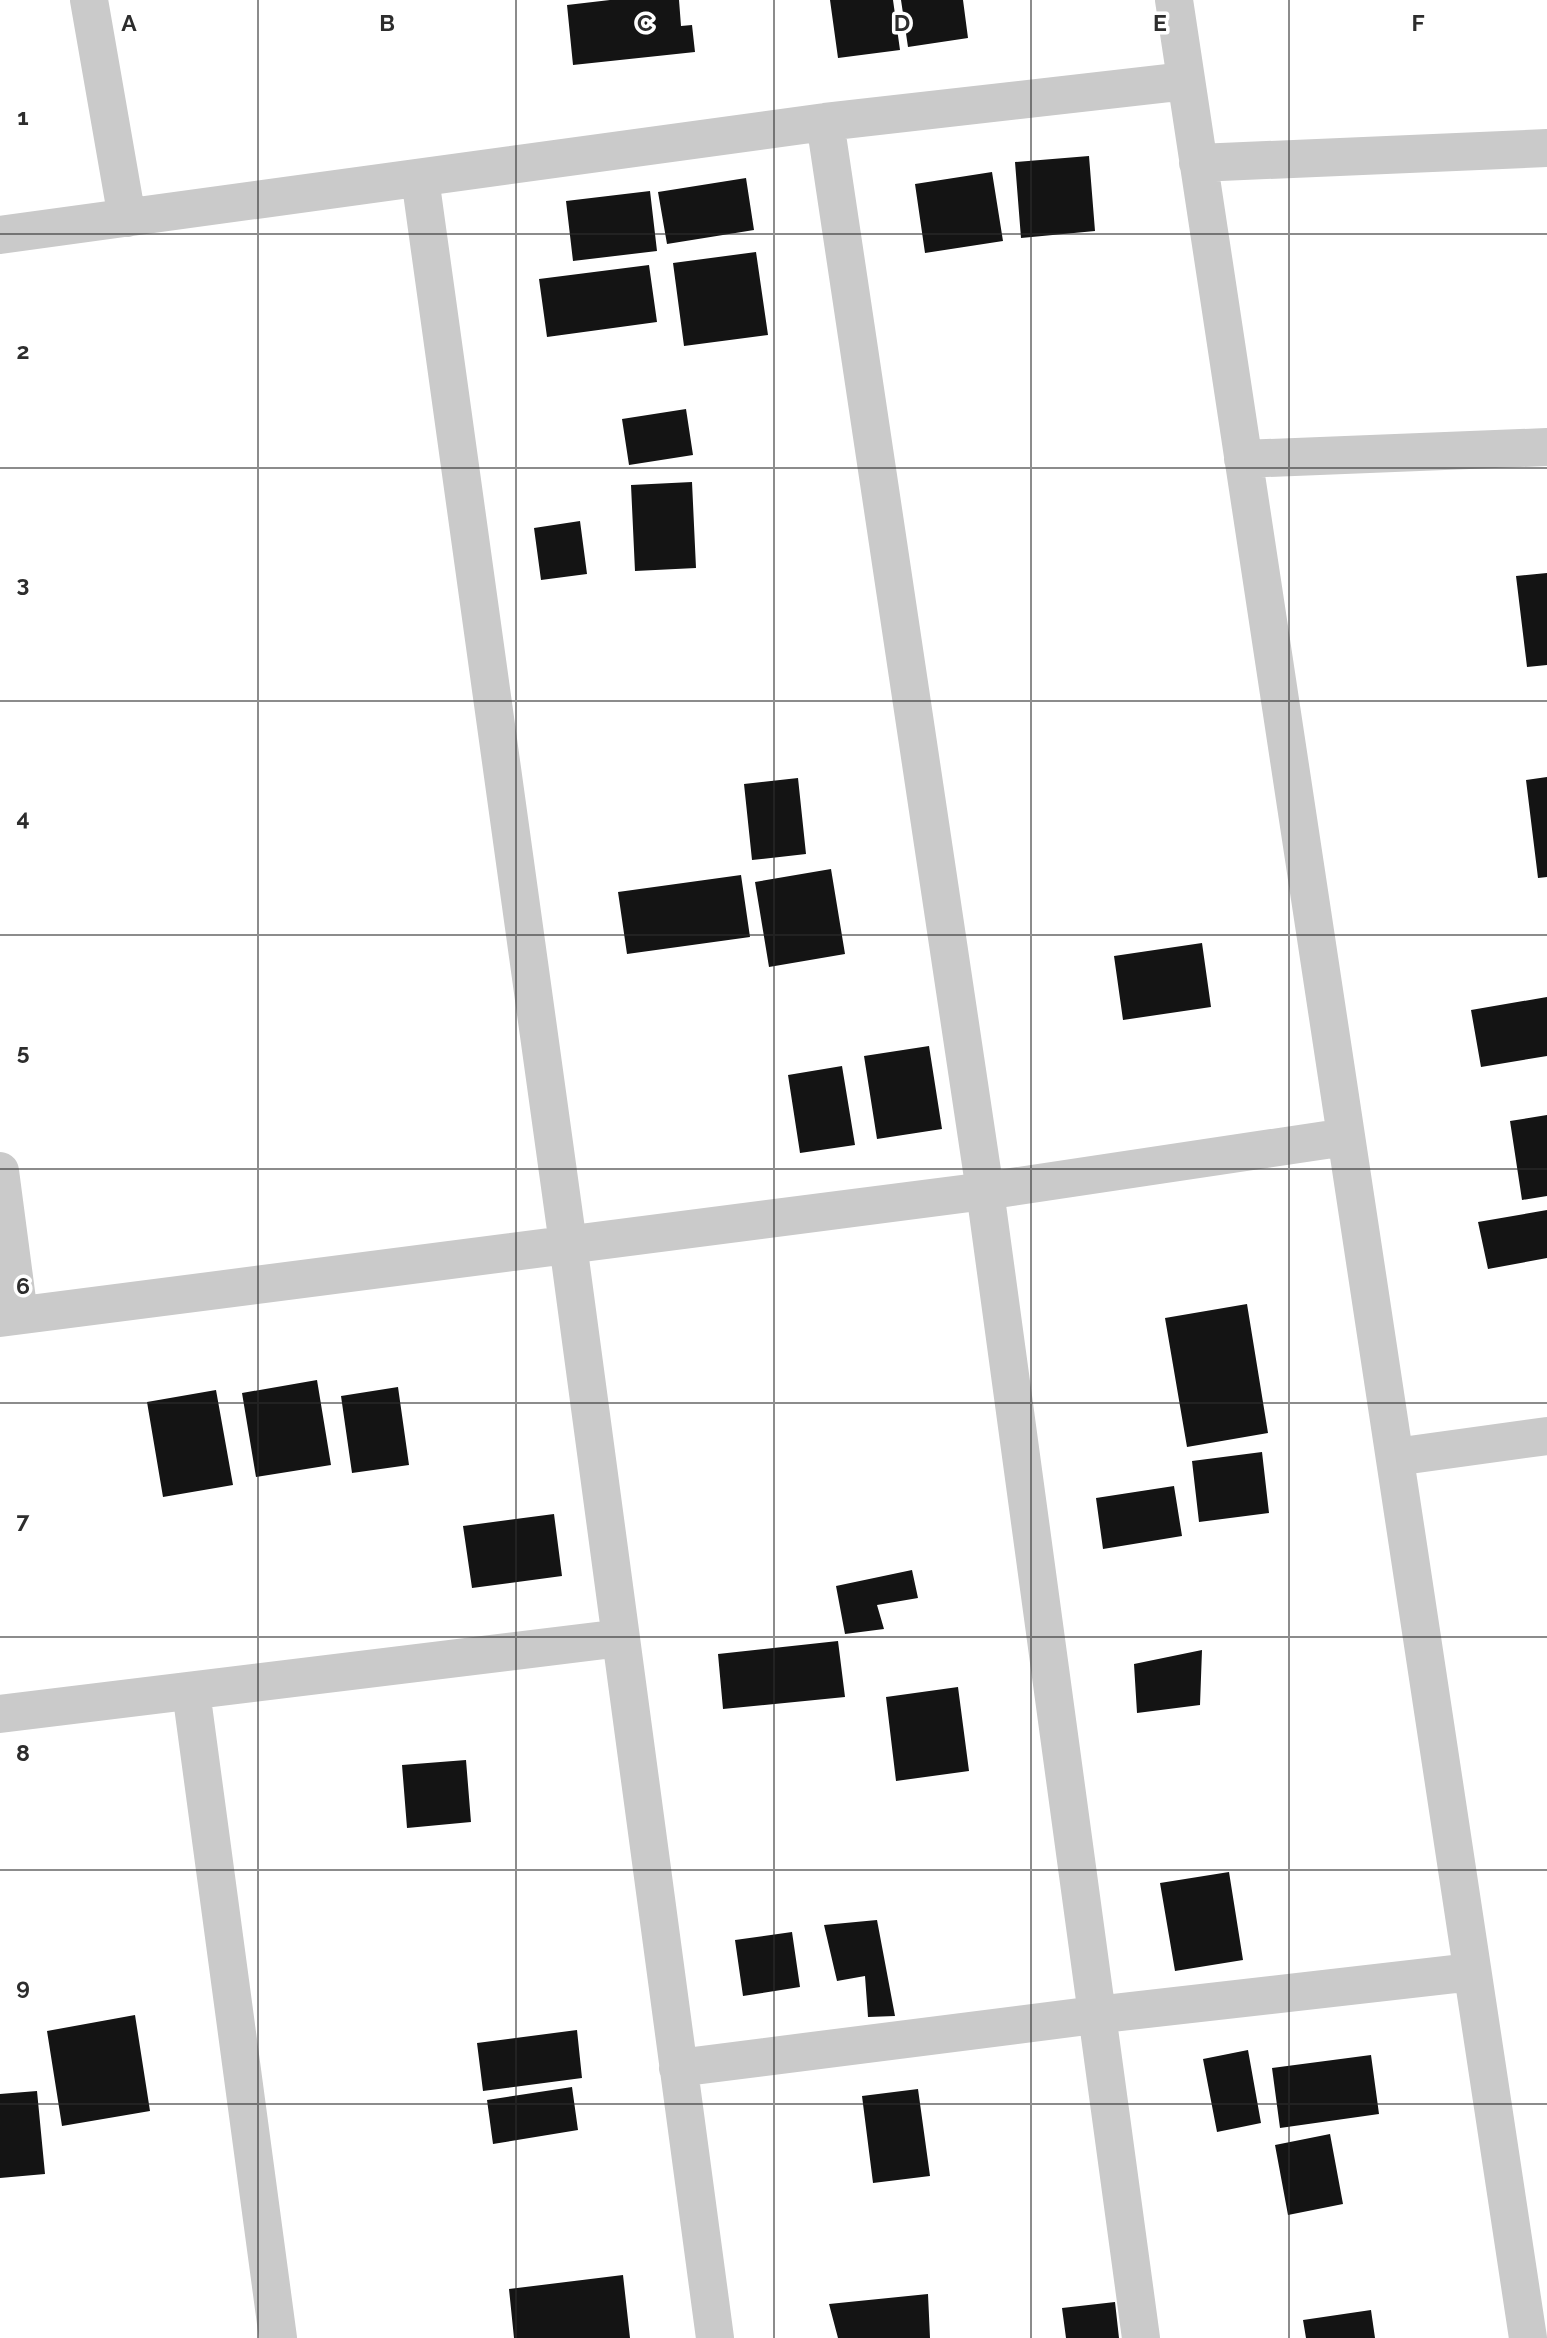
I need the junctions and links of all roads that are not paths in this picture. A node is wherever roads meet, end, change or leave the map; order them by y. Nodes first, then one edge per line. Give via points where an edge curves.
1 (89, 0) edge
2 (1174, 0) edge
3 (1186, 82) junction
4 (825, 122) junction
5 (1547, 148) edge
6 (1198, 163) junction
7 (420, 178) junction
8 (128, 218) junction
9 (0, 235) edge
10 (1547, 447) edge
11 (1243, 459) junction
12 (1346, 1137) junction
13 (0, 1171) edge
14 (985, 1191) junction
15 (568, 1244) junction
16 (9, 1316) edge
17 (1547, 1436) edge
18 (1395, 1457) junction
19 (621, 1638) junction
20 (191, 1691) junction
21 (0, 1714) edge
22 (1472, 1972) junction
23 (1095, 2015) junction
24 (678, 2067) junction
25 (278, 2338) edge
26 (715, 2338) edge
27 (1141, 2338) edge
28 (1528, 2338) edge

1 - 8 street
2 - 3 street
3 - 4 street
3 - 6 street
4 - 7 street
4 - 14 street
5 - 6 street
6 - 11 street
7 - 8 street
7 - 15 street
8 - 9 street
10 - 11 street
11 - 12 street
12 - 14 street
12 - 18 street
13 - 16 street
14 - 15 street
14 - 23 street
15 - 16 street
15 - 19 street
17 - 18 street
18 - 22 street
19 - 20 street
19 - 24 street
20 - 21 street
20 - 25 street
22 - 23 street
22 - 28 street
23 - 24 street
23 - 27 street
24 - 26 street

